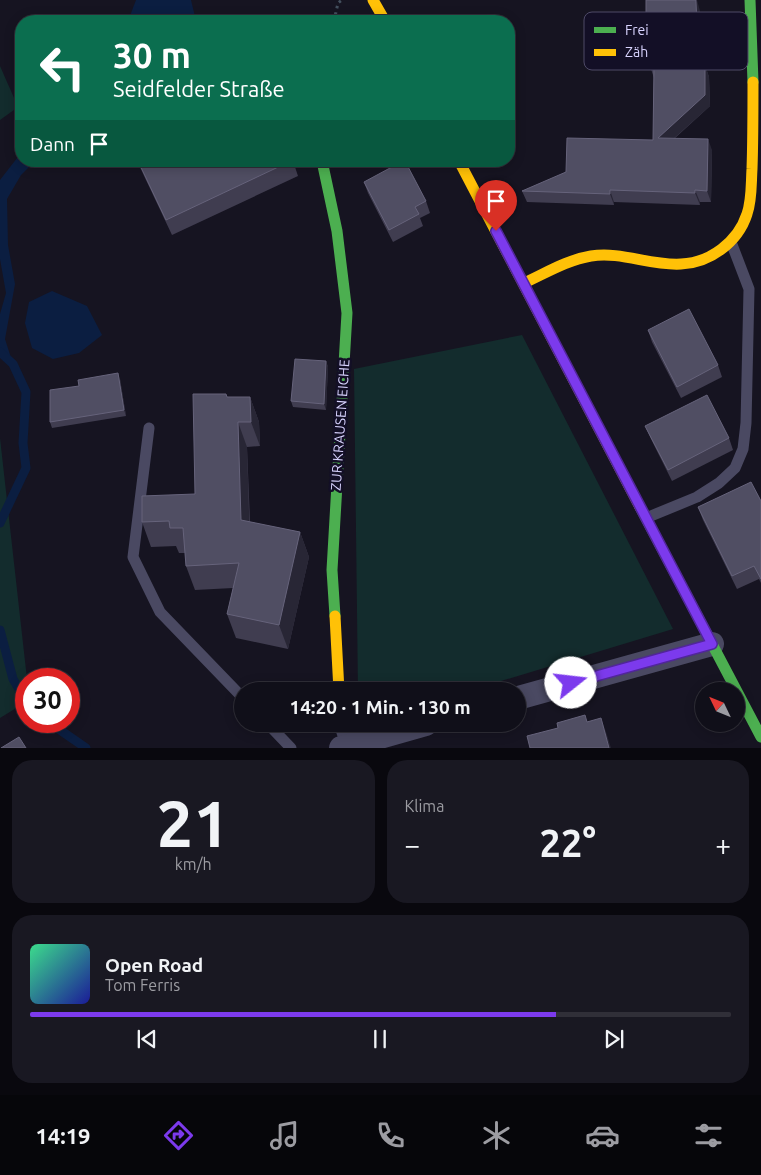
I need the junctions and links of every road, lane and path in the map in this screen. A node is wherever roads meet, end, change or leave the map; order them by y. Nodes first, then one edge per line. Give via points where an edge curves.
1 (342, 0) edge
2 (373, 0) edge
3 (750, 0) edge
4 (334, 15) edge
5 (382, 15) edge
6 (323, 167) edge
7 (462, 167) edge
8 (731, 242) junction
9 (524, 283) junction
10 (149, 428) dead end
11 (646, 518) junction
12 (712, 644) junction
13 (338, 682) edge
14 (234, 689) edge
15 (526, 696) edge
16 (276, 732) edge
17 (389, 732) edge
18 (761, 737) edge
19 (348, 741) edge
20 (291, 748) edge

1 - 4 path
2 - 5 street
3 - 8 street via 753,80 751,196 745,222
6 - 13 street, ZUR KRAUSEN EICHE via 337,231 348,313 332,570
7 - 9 street
8 - 9 street via 692,263 602,255 585,257
8 - 11 lane via 749,289 743,449 735,468 719,483 697,497
9 - 11 street
10 - 14 lane via 133,557 160,612
11 - 12 street
12 - 15 street
12 - 18 street
16 - 20 lane
17 - 19 street

